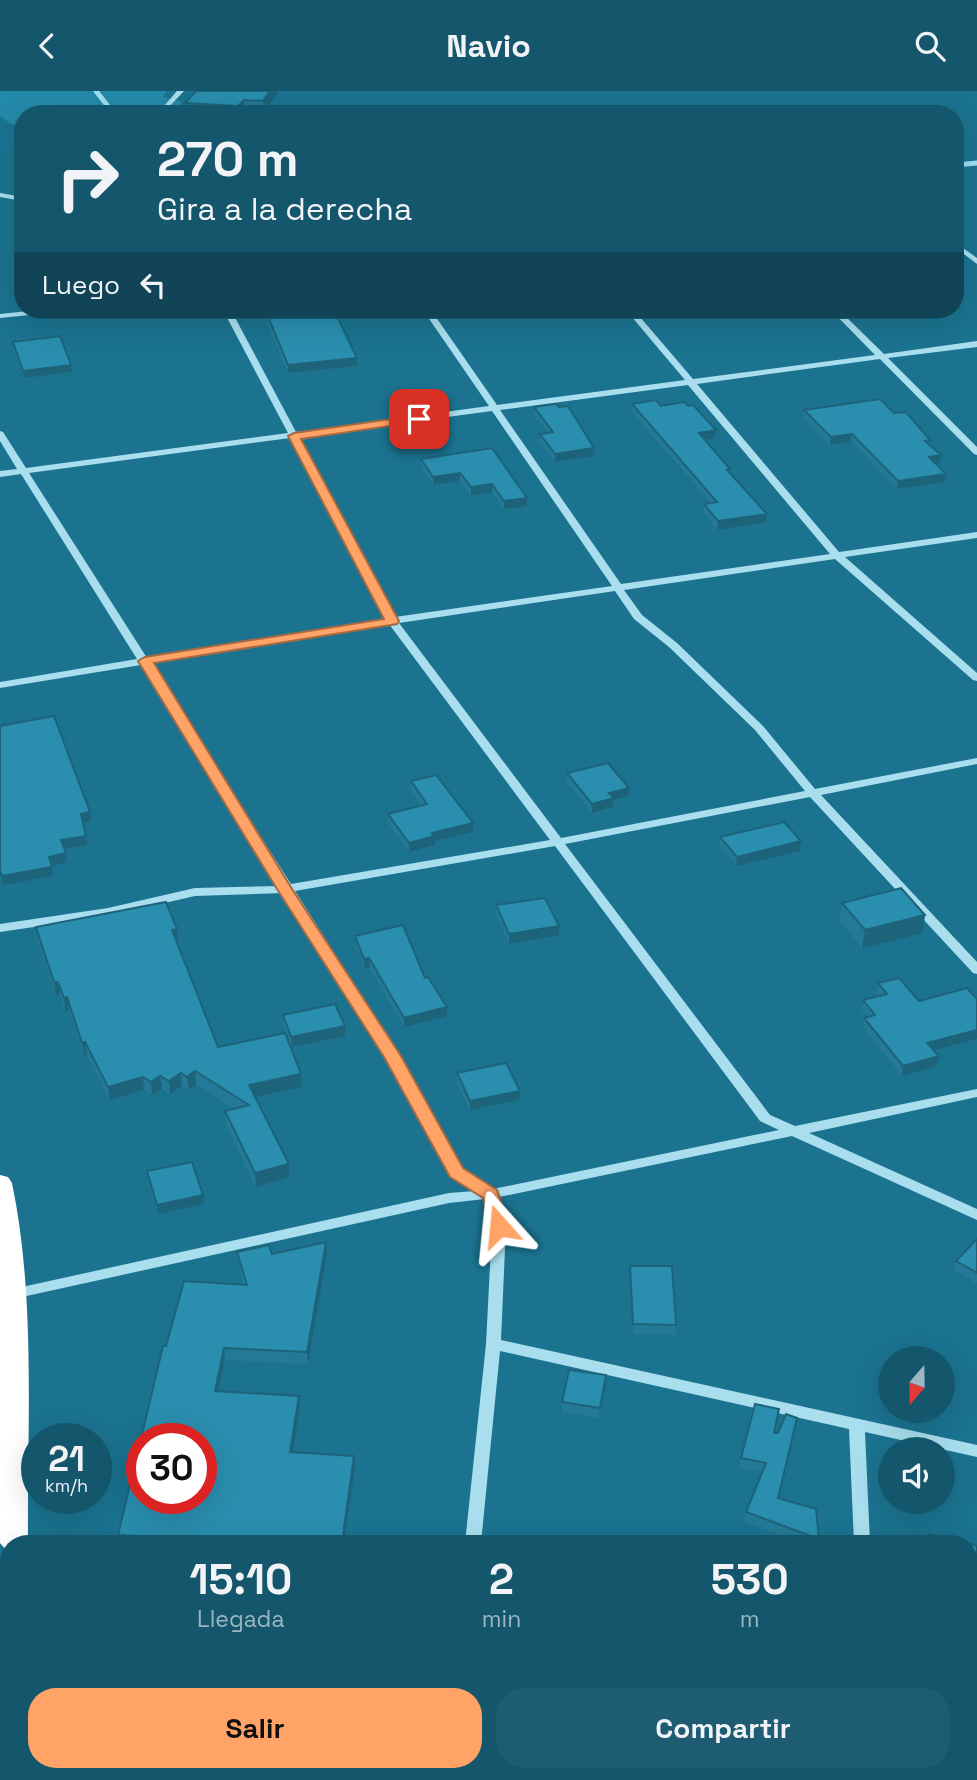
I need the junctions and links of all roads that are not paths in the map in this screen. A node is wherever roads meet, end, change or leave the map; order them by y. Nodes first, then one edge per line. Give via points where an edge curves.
1 (181, 91) edge
2 (168, 105) edge
3 (232, 319) edge
4 (433, 319) edge
5 (638, 319) edge
6 (844, 319) edge
7 (977, 344) edge
8 (881, 357) junction
9 (692, 383) junction
10 (494, 408) junction
11 (0, 434) edge
12 (294, 436) junction
13 (977, 452) edge
14 (23, 471) junction
15 (0, 474) edge
16 (977, 535) edge
17 (836, 555) junction
18 (618, 590) junction
19 (392, 621) junction
20 (145, 661) junction
21 (977, 678) edge
22 (0, 685) edge
23 (977, 761) edge
24 (812, 792) junction
25 (557, 842) junction
26 (285, 889) junction
27 (0, 928) edge
28 (977, 970) edge
29 (977, 1093) edge
30 (792, 1133) junction
31 (0, 1182) edge
32 (491, 1194) junction
33 (977, 1215) edge
34 (13, 1294) junction
35 (493, 1344) junction
36 (6, 1404) edge
37 (857, 1424) junction
38 (977, 1451) edge
39 (14, 1535) edge
40 (474, 1535) edge
41 (862, 1535) edge

1 - 2 street
3 - 12 street
4 - 10 street
5 - 9 street
6 - 8 street
7 - 8 street
8 - 9 street
8 - 13 street
9 - 10 street
9 - 17 street
10 - 12 street
10 - 18 street
11 - 14 street
12 - 14 street
12 - 19 street
14 - 15 street
14 - 20 street
16 - 17 street
17 - 18 street
17 - 21 street
18 - 19 street
18 - 24 street via 638,617 759,728
19 - 20 street
19 - 25 street
20 - 22 street
20 - 26 street
23 - 24 street
24 - 25 street
24 - 28 street
25 - 26 street
25 - 30 street via 765,1118
26 - 27 street via 195,892 108,912
26 - 32 street via 393,1056 456,1173
29 - 30 street
30 - 32 street
30 - 33 street
31 - 34 highway via 9,1227
32 - 34 street via 449,1198
32 - 35 street via 499,1226
34 - 36 highway
35 - 37 street
35 - 40 street
36 - 39 highway
37 - 38 street
37 - 41 street

